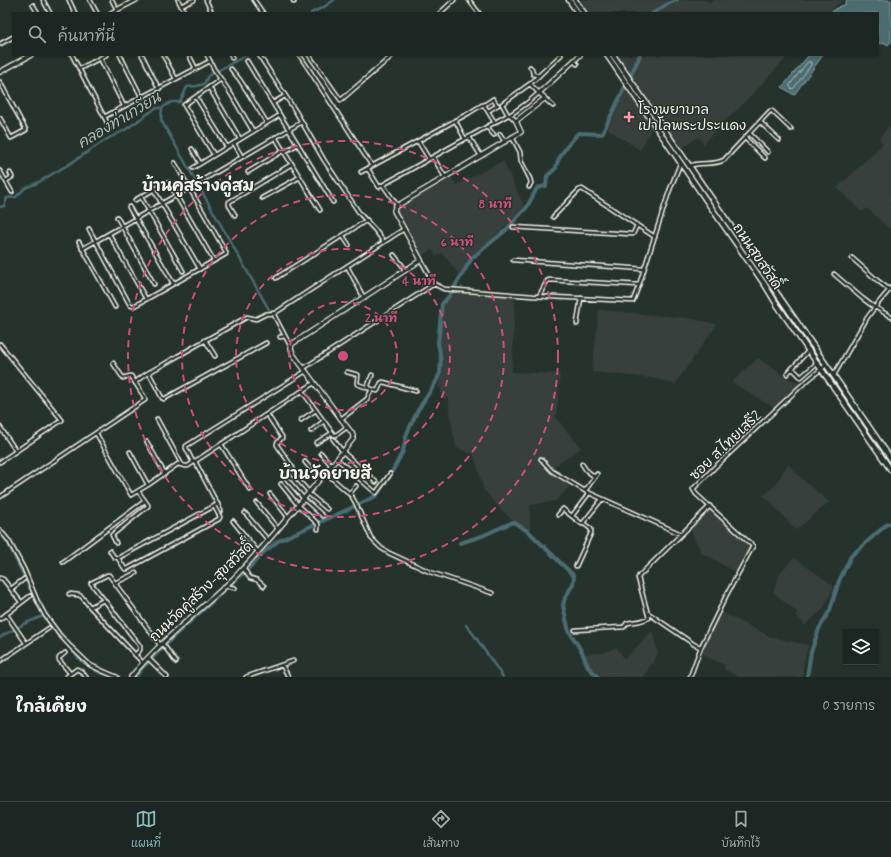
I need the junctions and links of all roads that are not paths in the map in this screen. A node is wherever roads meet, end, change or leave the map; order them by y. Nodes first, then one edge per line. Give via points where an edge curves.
1 (43, 0) edge
2 (69, 0) edge
3 (90, 0) edge
4 (112, 0) edge
5 (135, 0) edge
6 (178, 0) edge
7 (194, 0) edge
8 (206, 0) edge
9 (254, 0) edge
10 (454, 0) edge
11 (469, 0) edge
12 (568, 0) edge
13 (575, 0) edge
14 (33, 5) dead end
15 (181, 6) junction
16 (118, 10) junction
17 (37, 12) edge
18 (49, 12) edge
19 (75, 12) edge
20 (96, 12) edge
21 (113, 12) edge
22 (184, 12) edge
23 (212, 12) edge
24 (262, 12) edge
25 (441, 12) edge
26 (478, 12) edge
27 (577, 12) edge
28 (583, 12) edge
29 (12, 38) edge
30 (0, 44) edge
31 (28, 56) edge
32 (72, 56) edge
33 (104, 56) edge
34 (121, 56) edge
35 (143, 56) edge
36 (164, 56) edge
37 (190, 56) edge
38 (208, 56) edge
39 (260, 56) edge
40 (300, 56) edge
41 (309, 56) edge
42 (392, 56) edge
43 (560, 56) edge
44 (579, 56) edge
45 (607, 56) edge
46 (614, 56) edge
47 (100, 58) junction
48 (210, 61) junction
49 (247, 61) dead end
50 (530, 67) dead end
51 (79, 69) junction
52 (196, 69) junction
53 (232, 70) dead end
54 (0, 72) edge
55 (539, 76) junction
56 (176, 79) junction
57 (221, 79) junction
58 (0, 82) edge
59 (530, 84) junction
60 (209, 87) junction
61 (159, 88) junction
62 (539, 93) junction
63 (196, 96) junction
64 (285, 96) junction
65 (142, 98) junction
66 (544, 98) junction
67 (272, 103) junction
68 (484, 104) junction
69 (497, 105) junction
70 (502, 105) junction
71 (124, 106) junction
72 (553, 106) dead end
73 (488, 111) junction
74 (280, 115) junction
75 (509, 115) junction
76 (104, 117) junction
77 (0, 118) edge
78 (455, 120) junction
79 (516, 121) junction
80 (302, 122) junction
81 (760, 122) junction
82 (267, 123) junction
83 (495, 123) junction
84 (488, 127) junction
85 (110, 128) dead end
86 (288, 129) junction
87 (791, 129) dead end
88 (253, 131) junction
89 (750, 133) junction
90 (500, 134) dead end
91 (494, 135) dead end
92 (469, 136) junction
93 (275, 137) junction
94 (512, 137) junction
95 (745, 138) junction
96 (240, 139) junction
97 (465, 139) junction
98 (779, 140) dead end
99 (418, 141) junction
100 (505, 142) junction
101 (234, 143) junction
102 (298, 144) junction
103 (227, 147) junction
104 (192, 149) dead end
105 (284, 152) junction
106 (768, 152) dead end
107 (214, 155) junction
108 (481, 156) junction
109 (242, 157) junction
110 (432, 157) junction
111 (765, 158) dead end
112 (429, 159) junction
113 (175, 163) dead end
114 (200, 163) junction
115 (680, 163) junction
116 (292, 164) junction
117 (372, 166) junction
118 (688, 166) junction
119 (193, 168) dead end
120 (368, 169) junction
121 (0, 171) edge
122 (248, 172) dead end
123 (361, 172) dead end
124 (10, 173) dead end
125 (300, 177) junction
126 (445, 177) junction
127 (6, 181) junction
128 (383, 185) junction
129 (379, 187) junction
130 (528, 187) dead end
131 (189, 188) junction
132 (154, 190) junction
133 (375, 190) dead end
134 (12, 192) dead end
135 (176, 196) junction
136 (141, 197) junction
137 (262, 198) dead end
138 (135, 200) dead end
139 (333, 202) dead end
140 (162, 203) junction
141 (397, 205) junction
142 (129, 207) dead end
143 (320, 210) dead end
144 (149, 211) junction
145 (235, 216) dead end
146 (117, 217) dead end
147 (553, 217) dead end
148 (136, 219) junction
149 (367, 220) junction
150 (637, 225) junction
151 (122, 226) junction
152 (513, 227) dead end
153 (89, 229) dead end
154 (404, 229) junction
155 (109, 234) junction
156 (343, 236) junction
157 (655, 237) junction
158 (96, 241) junction
159 (79, 242) dead end
160 (384, 242) junction
161 (349, 245) dead end
162 (82, 249) junction
163 (394, 255) dead end
164 (852, 258) dead end
165 (421, 260) junction
166 (513, 260) dead end
167 (214, 261) junction
168 (347, 266) junction
169 (200, 269) junction
170 (644, 269) junction
171 (183, 271) dead end
172 (405, 271) junction
173 (834, 274) dead end
174 (276, 278) dead end
175 (173, 283) junction
176 (154, 284) dead end
177 (434, 284) junction
178 (639, 285) junction
179 (890, 290) edge
180 (539, 296) junction
181 (364, 298) junction
182 (581, 298) junction
183 (146, 299) junction
184 (115, 307) dead end
185 (875, 307) junction
186 (273, 313) junction
187 (891, 317) edge
188 (577, 324) dead end
189 (285, 336) junction
190 (280, 337) dead end
191 (205, 340) junction
192 (266, 343) dead end
193 (0, 344) edge
194 (291, 348) junction
195 (809, 351) junction
196 (214, 356) dead end
197 (113, 363) dead end
198 (817, 363) junction
199 (826, 365) junction
200 (792, 368) junction
201 (821, 369) junction
202 (305, 370) junction
203 (347, 372) dead end
204 (149, 373) junction
205 (787, 374) dead end
206 (372, 375) dead end
207 (833, 376) junction
208 (135, 383) junction
209 (314, 383) junction
210 (367, 388) junction
211 (372, 389) junction
212 (302, 391) junction
213 (416, 391) dead end
214 (316, 410) junction
215 (267, 414) junction
216 (157, 419) dead end
217 (341, 419) junction
218 (301, 420) dead end
219 (324, 421) junction
220 (0, 427) edge
221 (347, 427) junction
222 (311, 430) dead end
223 (96, 433) junction
224 (332, 433) junction
225 (333, 439) dead end
226 (147, 442) dead end
227 (316, 443) dead end
228 (221, 444) junction
229 (16, 451) junction
230 (130, 452) dead end
231 (343, 452) junction
232 (321, 454) dead end
233 (337, 459) junction
234 (541, 459) dead end
235 (891, 459) edge
236 (0, 462) edge
237 (194, 462) junction
238 (305, 462) dead end
239 (582, 464) dead end
240 (182, 465) junction
241 (332, 466) junction
242 (293, 468) dead end
243 (891, 470) edge
244 (292, 473) dead end
245 (326, 473) junction
246 (165, 474) junction
247 (390, 474) dead end
248 (597, 474) dead end
249 (595, 477) junction
250 (286, 478) dead end
251 (320, 480) junction
252 (376, 482) dead end
253 (281, 484) dead end
254 (148, 485) junction
255 (356, 486) dead end
256 (250, 490) dead end
257 (138, 491) junction
258 (585, 491) junction
259 (309, 492) junction
260 (589, 493) junction
261 (270, 494) dead end
262 (349, 494) junction
263 (0, 497) edge
264 (602, 498) junction
265 (304, 499) junction
266 (145, 501) junction
267 (257, 503) dead end
268 (218, 504) junction
269 (298, 505) junction
270 (214, 506) junction
271 (710, 506) junction
272 (327, 509) dead end
273 (221, 511) dead end
274 (245, 513) dead end
275 (558, 515) dead end
276 (323, 516) dead end
277 (572, 516) junction
278 (288, 517) junction
279 (233, 521) dead end
280 (583, 523) junction
281 (278, 529) junction
282 (318, 529) dead end
283 (0, 530) edge
284 (681, 534) junction
285 (269, 540) junction
286 (116, 543) dead end
287 (110, 551) dead end
288 (258, 552) junction
289 (118, 558) junction
290 (63, 562) dead end
291 (576, 566) dead end
292 (244, 569) junction
293 (136, 573) dead end
294 (0, 578) edge
295 (24, 580) dead end
296 (115, 583) junction
297 (228, 586) junction
298 (264, 586) dead end
299 (235, 588) dead end
300 (11, 589) junction
301 (492, 593) dead end
302 (69, 594) dead end
303 (30, 596) dead end
304 (104, 600) junction
305 (21, 602) junction
306 (90, 607) junction
307 (648, 613) junction
308 (6, 614) junction
309 (0, 619) edge
310 (49, 628) dead end
311 (575, 630) dead end
312 (26, 643) junction
313 (163, 645) junction
314 (701, 647) junction
315 (65, 653) dead end
316 (135, 654) junction
317 (149, 660) junction
318 (0, 661) edge
319 (293, 661) dead end
320 (176, 662) dead end
321 (143, 663) junction
322 (282, 665) junction
323 (70, 673) junction
324 (288, 676) edge
325 (66, 677) edge
326 (86, 677) edge
327 (118, 677) edge
328 (131, 677) edge
329 (167, 677) edge
330 (246, 677) edge
331 (690, 677) edge

1 - 18 street
2 - 19 street
3 - 20 street
4 - 16 street
5 - 16 street
6 - 15 street
7 - 15 street
8 - 23 street
9 - 24 street
10 - 25 street
11 - 26 street
12 - 27 main road
13 - 28 main road
14 - 17 street
15 - 22 street
16 - 21 street
29 - 30 street
31 - 54 street
32 - 51 street
33 - 47 street
34 - 65 street
35 - 61 street
36 - 56 street
37 - 52 street
38 - 48 street
39 - 64 street
40 - 117 street
41 - 42 street via 341,100
43 - 55 street
44 - 62 street via 576,62
45 - 115 main road, ถนนสุขสวัสดิ์
46 - 118 main road, ถนนสุขสวัสดิ์
47 - 51 street
47 - 71 street
48 - 52 street
48 - 57 street
49 - 67 street
50 - 55 street via 533,74
51 - 76 street
52 - 56 street
53 - 82 street
55 - 59 street
56 - 61 street
57 - 60 street
57 - 88 street
58 - 77 street via 26,130 10,138
59 - 62 street
59 - 70 street
60 - 63 street
60 - 96 street
61 - 65 street
62 - 66 street
62 - 75 street
63 - 103 street
63 - 107 street via 185,106
64 - 67 street
64 - 80 street
65 - 71 street
66 - 72 street
66 - 79 street
67 - 74 street
68 - 69 street via 493,99
68 - 73 street
68 - 78 street
69 - 70 street
69 - 73 street
70 - 75 street
71 - 76 street
73 - 83 street
74 - 82 street
74 - 86 street
75 - 79 street
75 - 83 street
76 - 85 street
78 - 97 street
78 - 99 street
79 - 94 street via 521,132
80 - 86 street
80 - 149 street via 324,160 360,214
81 - 87 street via 772,111
81 - 89 street
81 - 98 street
82 - 88 street
83 - 84 street
84 - 91 street
84 - 92 street
86 - 93 street
86 - 102 street
88 - 96 street
89 - 95 street
89 - 106 street
90 - 100 street
92 - 97 street
92 - 108 street
93 - 105 street
93 - 109 street
94 - 100 street
94 - 130 street via 530,179
95 - 111 street
95 - 118 street via 720,162
96 - 101 street
97 - 110 street
99 - 112 street
99 - 117 street
100 - 108 street
101 - 103 street
101 - 109 street
102 - 105 street
102 - 139 street
103 - 107 street
104 - 114 street
105 - 116 street
105 - 122 street
107 - 114 street
108 - 126 street
109 - 131 street
110 - 112 street
110 - 126 street
112 - 128 street
113 - 131 street
114 - 119 street
115 - 157 street
115 - 195 main road, ถนนสุขสวัสดิ์
116 - 125 street
116 - 145 street via 229,202
117 - 120 street
118 - 199 main road, ถนนสุขสวัสดิ์
120 - 123 street
120 - 129 street
121 - 127 street
124 - 127 street via 12,177
125 - 137 street
125 - 143 street
126 - 141 street
127 - 134 street
128 - 129 street
128 - 141 street
129 - 133 street
131 - 135 street
131 - 167 street via 226,253
132 - 135 street via 169,183
132 - 136 street
132 - 140 street
135 - 140 street
135 - 167 street
136 - 138 street
136 - 144 street
140 - 144 street
140 - 169 street
141 - 154 street via 394,210
142 - 148 street
144 - 148 street
144 - 171 street
146 - 151 street
147 - 150 street via 582,189
148 - 151 street
148 - 175 street
149 - 156 street
149 - 160 street
150 - 152 street via 633,234
150 - 157 street
151 - 155 street
151 - 176 street
153 - 158 street
154 - 160 street
154 - 165 street
155 - 158 street
155 - 183 street
156 - 161 street
156 - 174 street
157 - 170 street
158 - 162 street
158 - 183 street via 130,305 134,306
159 - 162 street
160 - 168 street
162 - 184 street
163 - 172 street
164 - 179 street
165 - 172 street
165 - 177 street
166 - 170 street
167 - 169 street
168 - 181 street
168 - 186 street
169 - 175 street
170 - 178 street
172 - 181 street
173 - 185 street
175 - 183 street
177 - 180 street via 450,290
177 - 202 street
178 - 180 street via 549,280
178 - 182 street via 633,301
179 - 185 street
180 - 182 street
181 - 194 street via 292,344
182 - 188 street
185 - 187 street
185 - 207 street
186 - 189 street
186 - 191 street via 256,318 247,317
189 - 190 street
189 - 194 street
191 - 196 street
191 - 204 street
192 - 204 street via 164,398
193 - 229 street via 62,420
194 - 202 street, ถนนวัดคู่สร้าง-สุขสวัสดิ์
195 - 198 main road, ถนนสุขสวัสดิ์
195 - 200 street
197 - 208 street via 123,378 130,376
198 - 200 street via 800,378
198 - 201 main road, ถนนสุขสวัสดิ์
199 - 201 street, ซอย ส.ไทยเสรี2
199 - 207 main road, ถนนสุขสวัสดิ์
200 - 205 street
201 - 243 main road, ถนนสุขสวัสดิ์
201 - 271 street, ซอย ส.ไทยเสรี2 via 694,487 696,494
202 - 209 street, ถนนวัดคู่สร้าง-สุขสวัสดิ์
202 - 237 street via 186,446
203 - 210 street via 358,375 357,384
204 - 208 street
206 - 210 street
207 - 235 main road, ถนนสุขสวัสดิ์
208 - 223 street via 145,400
209 - 212 street
209 - 217 street, ถนนวัดคู่สร้าง-สุขสวัสดิ์
210 - 211 street
211 - 213 street via 378,390 382,382
211 - 217 street via 367,400
212 - 214 street
212 - 215 street
214 - 218 street
214 - 219 street
215 - 228 street
215 - 242 street via 282,437 277,445
216 - 240 street
217 - 221 street, ถนนวัดคู่สร้าง-สุขสวัสดิ์
219 - 222 street
219 - 224 street
220 - 229 street
221 - 224 street via 336,436
221 - 231 street, ถนนวัดคู่สร้าง-สุขสวัสดิ์ via 353,438
223 - 257 street via 131,496
223 - 263 street
224 - 227 street
225 - 231 street
226 - 246 street
228 - 237 street
228 - 256 street
229 - 236 street
230 - 254 street
231 - 233 street, ถนนวัดคู่สร้าง-สุขสวัสดิ์
231 - 252 street
232 - 241 street
233 - 241 street, ถนนวัดคู่สร้าง-สุขสวัสดิ์
233 - 247 street via 376,493
234 - 258 street via 552,471
237 - 240 street
237 - 268 street
238 - 251 street
239 - 249 street
240 - 246 street via 178,464
241 - 245 street, ถนนวัดคู่สร้าง-สุขสวัสดิ์
244 - 259 street
245 - 251 street, ถนนวัดคู่สร้าง-สุขสวัสดิ์
245 - 262 street
246 - 254 street
248 - 249 street
249 - 258 street
250 - 265 street
251 - 259 street, ถนนวัดคู่สร้าง-สุขสวัสดิ์
253 - 269 street
254 - 257 street
255 - 262 street
257 - 266 street
258 - 260 street
259 - 265 street, ถนนวัดคู่สร้าง-สุขสวัสดิ์
259 - 272 street
260 - 264 street
260 - 277 street
261 - 278 street
262 - 301 street via 371,538 384,550 430,572
264 - 280 street
264 - 284 street
265 - 269 street, ถนนวัดคู่สร้าง-สุขสวัสดิ์
265 - 276 street
266 - 286 street via 148,506 112,535
266 - 290 street
267 - 281 street
268 - 270 street
268 - 273 street
269 - 278 street, ถนนวัดคู่สร้าง-สุขสวัสดิ์
269 - 282 street via 318,523
270 - 289 street
270 - 289 street via 219,519 170,547 127,569
271 - 284 street
271 - 314 street, ซอย ส.ไทยเสรี2 via 753,546
274 - 285 street
275 - 277 street via 563,509
277 - 280 street
278 - 281 street, ถนนวัดคู่สร้าง-สุขสวัสดิ์
279 - 288 street
280 - 291 street via 591,529 591,533
281 - 285 street, ถนนวัดคู่สร้าง-สุขสวัสดิ์
283 - 327 street via 24,569 46,616 67,643 90,665
284 - 307 street via 638,578
285 - 288 street, ถนนวัดคู่สร้าง-สุขสวัสดิ์
287 - 289 street
288 - 292 street, ถนนวัดคู่สร้าง-สุขสวัสดิ์
292 - 297 street, ถนนวัดคู่สร้าง-สุขสวัสดิ์
292 - 298 street via 250,578
293 - 296 street
294 - 300 street
295 - 300 street
296 - 304 street via 108,574 91,583
296 - 313 street
297 - 299 street
297 - 313 street, ถนนวัดคู่สร้าง-สุขสวัสดิ์
300 - 305 street
302 - 306 street via 80,596
303 - 305 street
304 - 306 street
304 - 316 street via 140,646 140,650
305 - 308 street
306 - 316 street
307 - 311 street via 650,618 627,623 624,627
307 - 314 street
308 - 309 street
308 - 312 street
310 - 312 street
312 - 318 street
313 - 317 street, ถนนวัดคู่สร้าง-สุขสวัสดิ์
313 - 320 street
314 - 331 street
315 - 323 street via 59,660
316 - 321 street
317 - 321 street, ถนนวัดคู่สร้าง-สุขสวัสดิ์
317 - 329 street
319 - 322 street
321 - 328 street, ถนนวัดคู่สร้าง-สุขสวัสดิ์
322 - 324 street
322 - 330 street
323 - 325 street
323 - 326 street via 79,669

